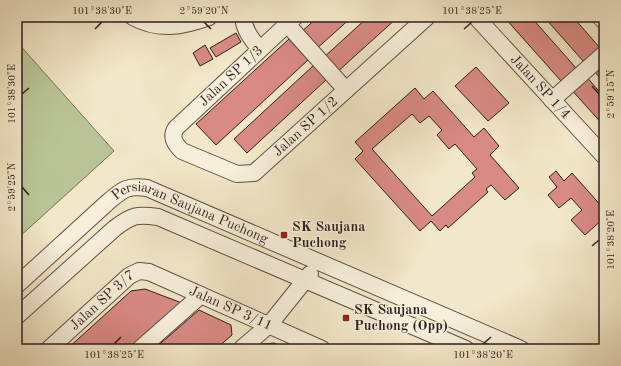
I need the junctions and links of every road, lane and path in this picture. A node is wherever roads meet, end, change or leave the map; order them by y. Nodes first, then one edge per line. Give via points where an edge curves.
1 (133, 17) edge
2 (208, 17) edge
3 (243, 17) edge
4 (427, 17) edge
5 (476, 17) edge
6 (600, 17) edge
7 (291, 21) edge
8 (604, 21) edge
9 (260, 49) junction
10 (604, 54) edge
11 (346, 90) junction
12 (552, 100) junction
13 (173, 138) joint
14 (604, 156) edge
15 (319, 263) junction
16 (139, 271) joint
17 (303, 281) junction
18 (17, 285) edge
19 (201, 295) junction
20 (17, 316) edge
21 (270, 325) junction
22 (49, 349) edge
23 (140, 349) edge
24 (241, 349) edge
25 (322, 349) edge
26 (466, 349) edge
27 (521, 349) edge

1 - 2 street via 144,23 166,27 188,24
3 - 9 street via 243,24 250,38
4 - 11 street, Jalan SP 1/2
5 - 12 street, Jalan SP 1/4
6 - 8 street
7 - 9 street, Jalan SP 1/3
7 - 11 street
9 - 13 street, Jalan SP 1/3 via 176,128
10 - 12 street
11 - 13 street, Jalan SP 1/2 via 254,173 237,174 182,151
12 - 14 street, Jalan SP 1/4
15 - 17 street
15 - 18 street, Persiaran Saujana Puchong via 147,188 133,186 121,191 108,202
15 - 27 street, Persiaran Saujana Puchong
16 - 19 street, Jalan SP 3/11 via 149,272
16 - 22 street, Jalan SP 3/7 via 129,276
17 - 20 street, Persiaran Saujana Puchong via 158,217 139,214 115,228
17 - 21 street
17 - 26 street, Persiaran Saujana Puchong
19 - 21 street, Jalan SP 3/11
19 - 23 street
21 - 24 street
21 - 25 street, Jalan SP 3/11

